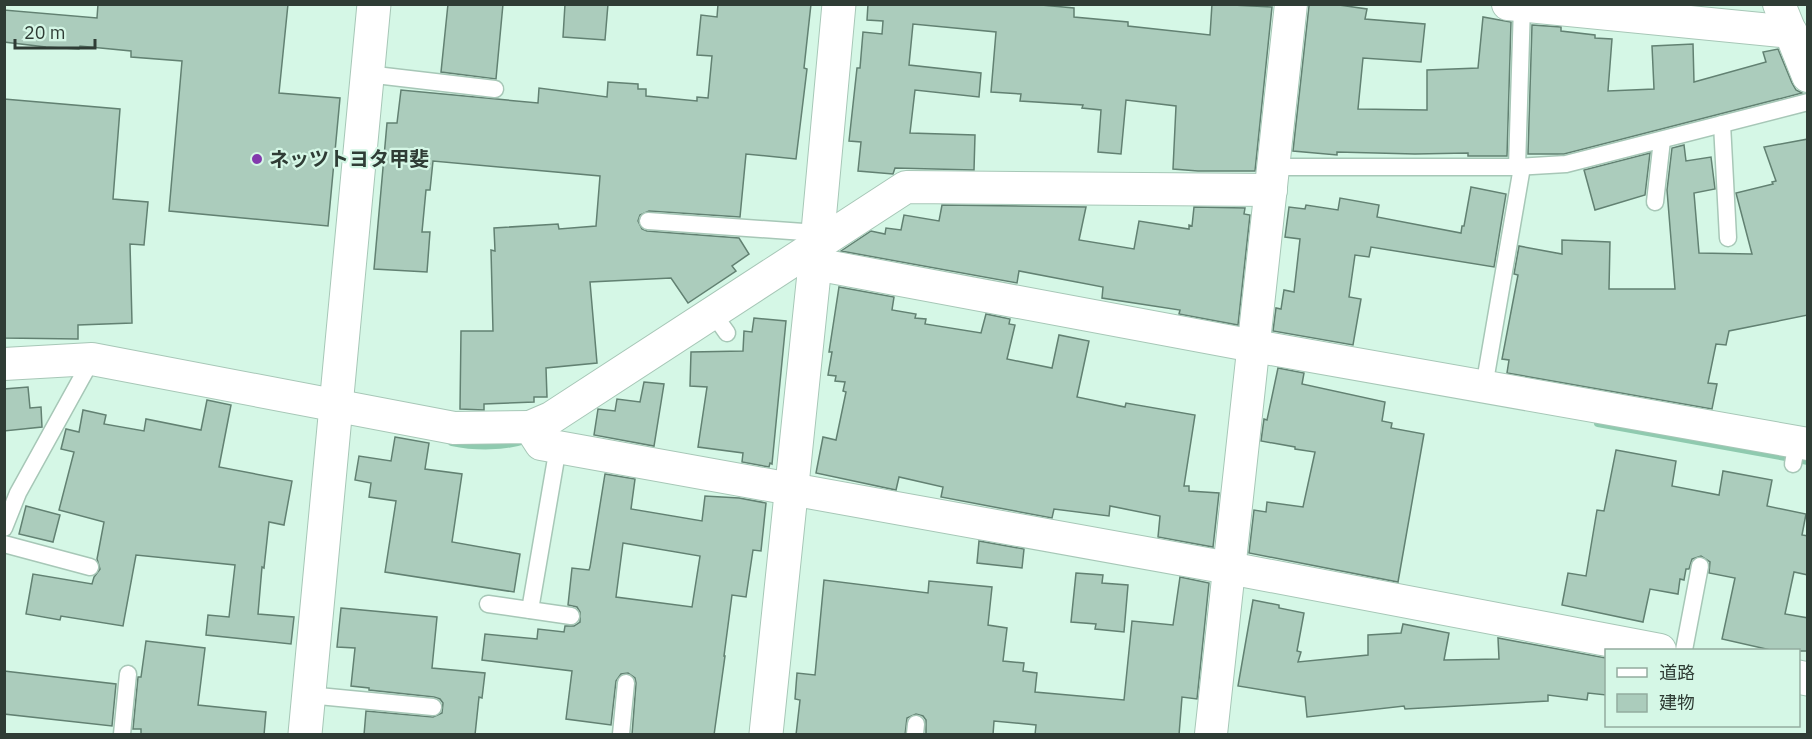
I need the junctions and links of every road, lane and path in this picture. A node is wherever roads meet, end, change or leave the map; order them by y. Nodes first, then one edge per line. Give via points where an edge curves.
1 (374, 4) edge
2 (839, 4) edge
3 (1291, 4) edge
4 (1515, 5) edge
5 (1785, 18) edge
6 (367, 74) junction
7 (1808, 76) edge
8 (495, 89) dead end
9 (1808, 102) edge
10 (1722, 124) junction
11 (1662, 140) junction
12 (1519, 167) junction
13 (1272, 178) junction
14 (1655, 202) dead end
15 (648, 221) dead end
16 (1728, 238) dead end
17 (817, 247) junction
18 (1253, 354) junction
19 (92, 359) junction
20 (4, 364) edge
21 (1484, 387) junction
22 (335, 407) junction
23 (540, 437) junction
24 (1789, 448) edge
25 (792, 489) junction
26 (4, 528) edge
27 (4, 544) edge
28 (1700, 566) dead end
29 (90, 567) dead end
30 (1229, 568) junction
31 (488, 604) dead end
32 (530, 610) junction
33 (571, 615) dead end
34 (1650, 649) edge
35 (1684, 649) edge
36 (128, 674) dead end
37 (626, 683) dead end
38 (308, 695) junction
39 (433, 707) dead end
40 (122, 735) edge
41 (305, 735) edge
42 (621, 735) edge
43 (766, 735) edge
44 (1211, 735) edge

1 - 6 street
2 - 17 street
3 - 13 street
4 - 5 street
4 - 12 lane
5 - 7 street
6 - 8 lane
6 - 22 street
9 - 10 lane
10 - 11 lane
10 - 16 lane
11 - 12 lane via 1566,165
11 - 14 lane
12 - 13 lane
12 - 21 lane
13 - 17 street via 906,187
13 - 18 street
15 - 17 lane
17 - 18 street
17 - 23 street via 719,321 551,418
17 - 25 street
18 - 21 street via 1387,378
18 - 30 street
19 - 20 street
19 - 22 street
19 - 26 lane via 18,494
21 - 24 street via 1607,418
22 - 23 street via 453,428
22 - 38 street
23 - 25 street
23 - 32 lane
25 - 30 street
25 - 43 street
27 - 29 lane
28 - 35 lane
30 - 34 street
30 - 44 street
31 - 32 lane
32 - 33 lane
36 - 40 lane
37 - 42 lane
38 - 39 lane
38 - 41 street

